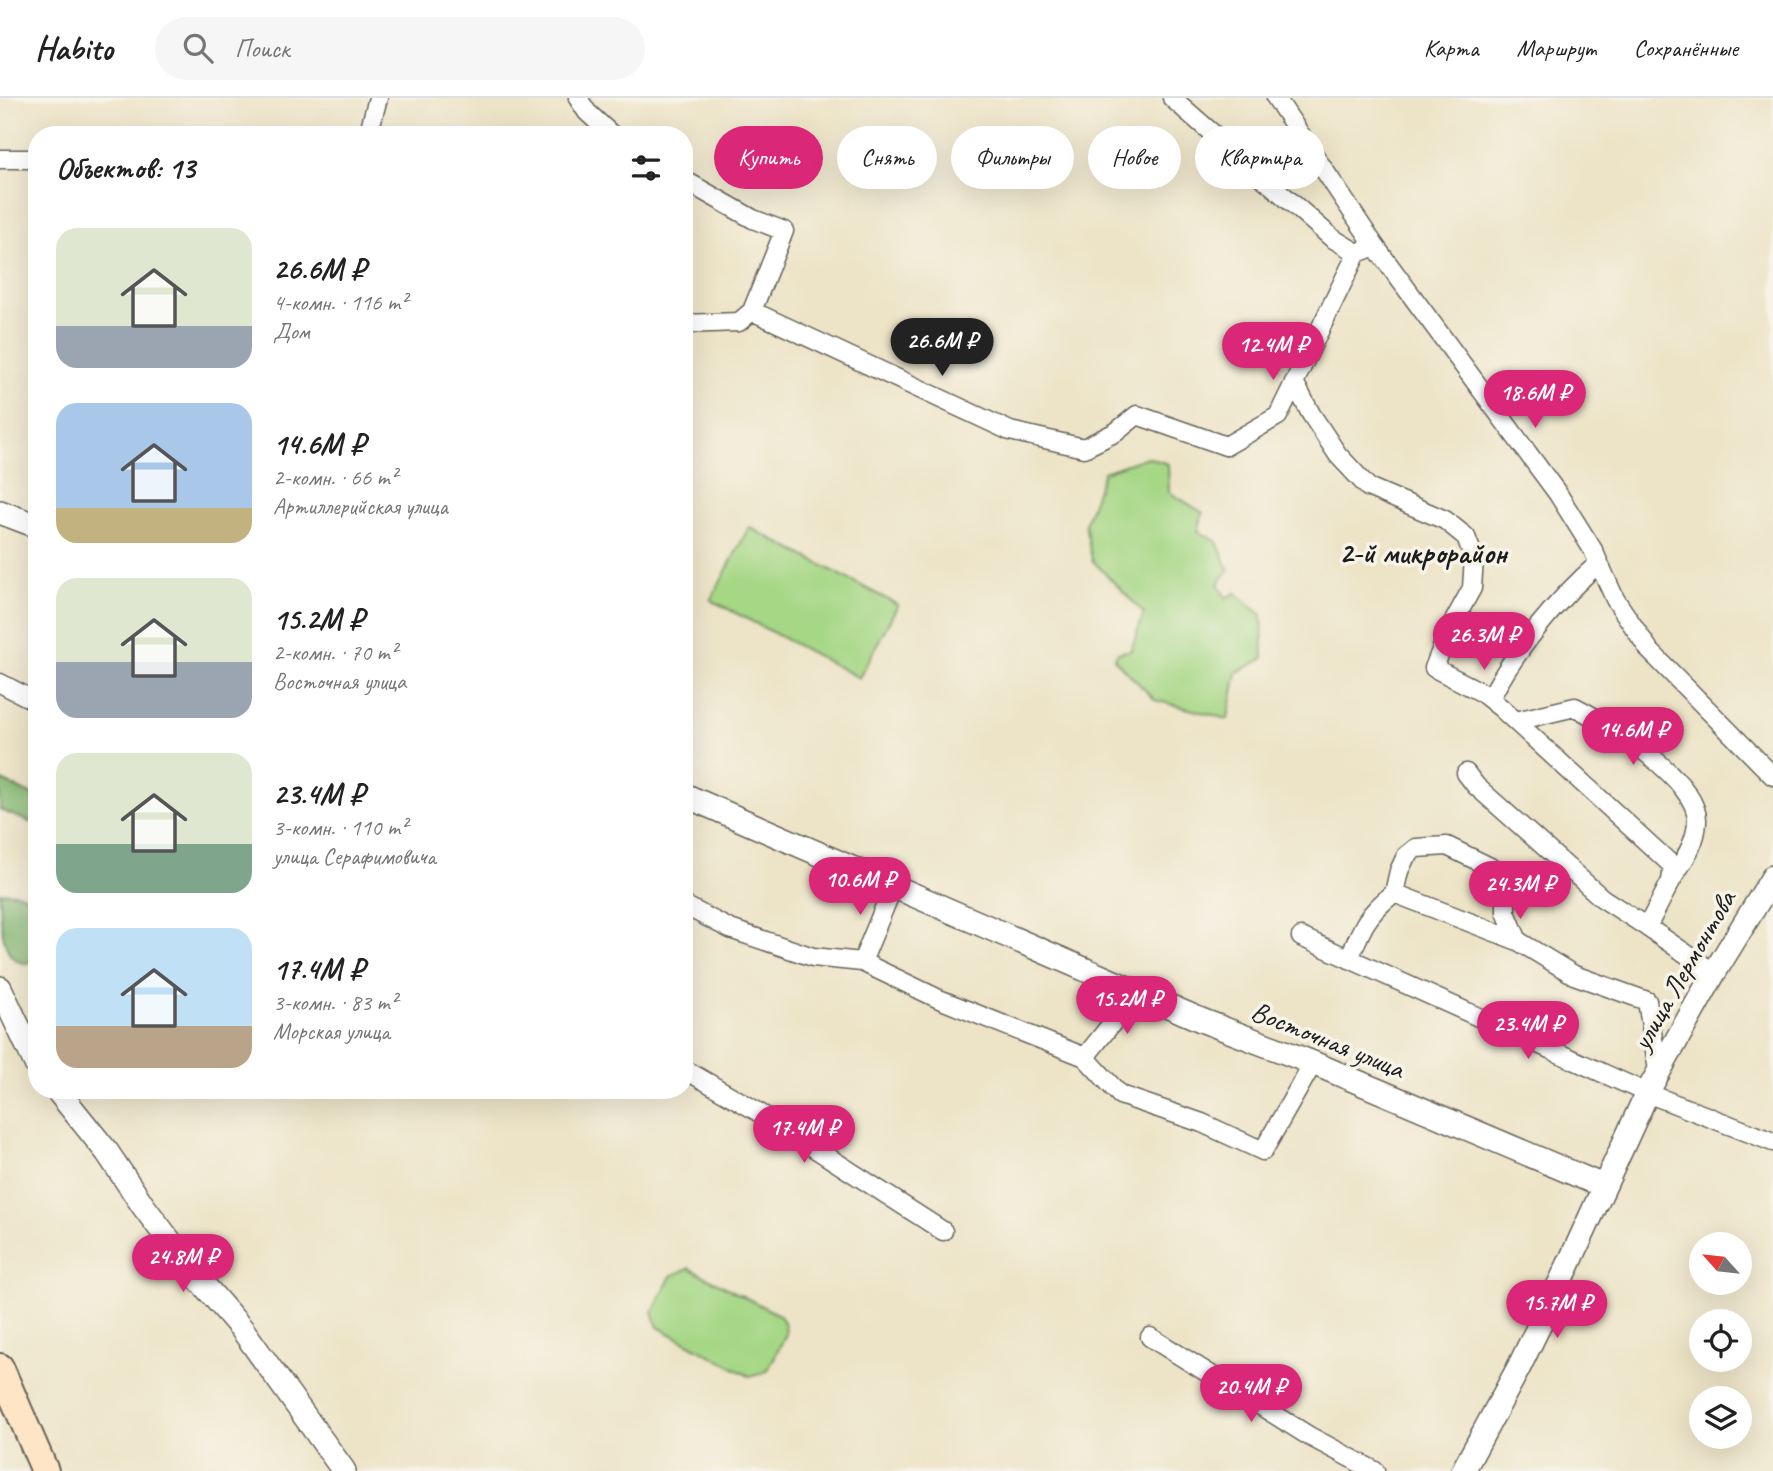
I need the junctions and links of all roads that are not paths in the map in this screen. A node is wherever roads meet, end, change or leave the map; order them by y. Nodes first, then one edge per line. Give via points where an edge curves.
1 (378, 98) edge
2 (578, 98) edge
3 (1172, 98) edge
4 (1276, 98) edge
5 (370, 126) edge
6 (602, 126) edge
7 (0, 159) edge
8 (28, 159) edge
9 (693, 185) edge
10 (1375, 246) junction
11 (1357, 253) junction
12 (752, 311) junction
13 (693, 324) edge
14 (1294, 382) junction
15 (0, 512) edge
16 (28, 523) edge
17 (1599, 563) junction
18 (0, 683) edge
19 (28, 697) edge
20 (1490, 699) junction
21 (1516, 721) junction
22 (1466, 773) dead end
23 (1773, 776) edge
24 (693, 799) edge
25 (1773, 877) edge
26 (1671, 881) junction
27 (894, 884) junction
28 (1394, 893) junction
29 (693, 910) edge
30 (1647, 927) junction
31 (1301, 937) dead end
32 (1518, 941) junction
33 (1349, 959) junction
34 (862, 962) junction
35 (1714, 973) junction
36 (0, 988) edge
37 (1137, 992) junction
38 (28, 1047) edge
39 (1085, 1057) junction
40 (1313, 1063) junction
41 (1658, 1070) junction
42 (693, 1074) edge
43 (1647, 1093) junction
44 (64, 1099) edge
45 (1773, 1142) edge
46 (1603, 1186) junction
47 (943, 1230) dead end
48 (1150, 1337) dead end
49 (0, 1367) edge
50 (45, 1471) edge
51 (344, 1471) edge
52 (1375, 1471) edge
53 (1463, 1471) edge

1 - 5 street
2 - 6 street
3 - 11 street via 1332,237
4 - 10 street
7 - 8 street
9 - 12 street via 784,231
10 - 11 street
10 - 17 street via 1558,494
11 - 14 street
12 - 13 street via 739,322
12 - 14 street via 1010,431 1084,448 1137,415 1226,446 1278,416
14 - 20 street via 1338,455 1368,487 1445,520 1466,537 1474,558 1472,589 1433,668
15 - 16 street
17 - 20 street via 1572,586 1502,676
17 - 23 street via 1615,599 1650,651
18 - 19 street
20 - 21 street
21 - 26 street via 1673,866
21 - 26 street via 1575,706 1604,721 1673,777 1688,795 1698,819 1693,844
22 - 30 street via 1602,898
24 - 27 street, Восточная улица
25 - 35 street, улица Лермонтова
26 - 30 street
27 - 34 street
27 - 37 street, Восточная улица
28 - 32 street
28 - 32 street via 1406,856 1416,848 1447,846 1490,867 1506,895 1506,912
28 - 33 street via 1365,922
29 - 34 street via 730,929 813,957
30 - 35 street
31 - 33 street
32 - 41 street via 1574,975 1647,1001
33 - 43 street
34 - 39 street via 939,999
35 - 41 street, улица Лермонтова
36 - 38 street
37 - 39 street
37 - 40 street, Восточная улица
39 - 40 street via 1119,1095 1202,1123 1263,1151
40 - 46 street, Восточная улица
41 - 43 street, улица Лермонтова
42 - 47 street
43 - 45 street
43 - 46 street, улица Лермонтова
44 - 51 street via 196,1276 242,1329
46 - 53 street, улица Лермонтова via 1520,1367
48 - 52 street via 1309,1436
49 - 50 main road

